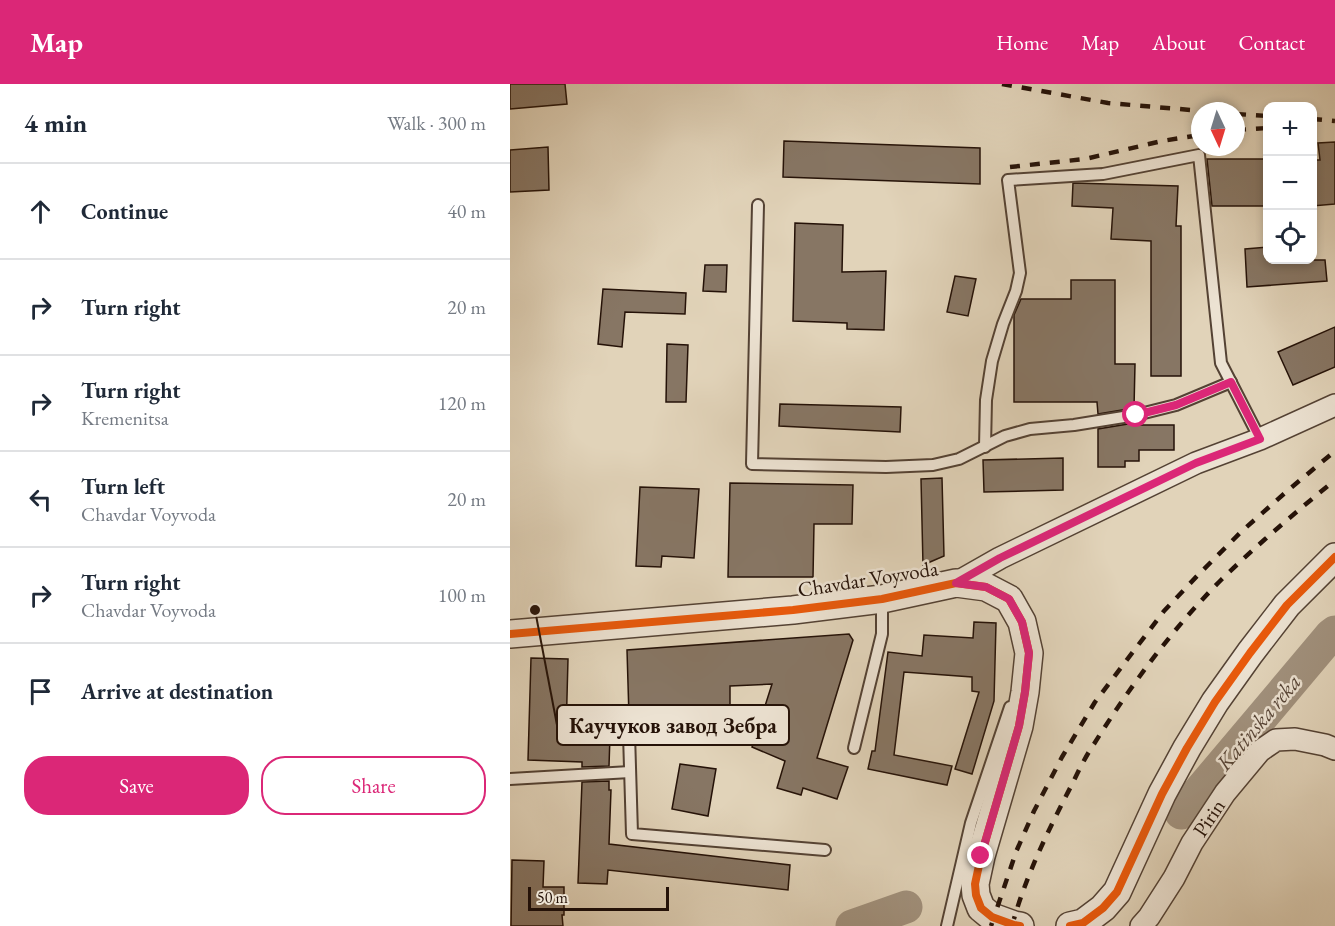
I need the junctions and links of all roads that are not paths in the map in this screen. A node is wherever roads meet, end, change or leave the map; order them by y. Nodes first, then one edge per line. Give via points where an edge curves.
1 (758, 205) dead end
2 (1231, 382) junction
3 (1335, 405) edge
4 (1260, 439) junction
5 (985, 447) junction
6 (1335, 558) edge
7 (956, 583) junction
8 (882, 600) junction
9 (510, 634) edge
10 (1029, 653) junction
11 (629, 734) dead end
12 (854, 748) dead end
13 (1335, 749) edge
14 (630, 772) junction
15 (510, 780) edge
16 (825, 850) dead end
17 (947, 926) edge
18 (1020, 926) edge
19 (1070, 926) edge
20 (1141, 926) edge

1 - 5 lane via 752,464 933,465
2 - 4 lane
2 - 5 lane via 1176,405 1136,415 1030,429
2 - 5 lane via 1221,363 1198,155 1103,174 1008,180 1020,273 992,361
3 - 4 street
4 - 7 street via 1196,463
6 - 19 street via 1287,605 1215,702 1162,794 1117,891 1083,923
7 - 8 street, Chavdar Voyvoda
7 - 10 street, Chavdar Voyvoda via 986,587 1009,599 1022,622
8 - 9 street, Chavdar Voyvoda
8 - 12 lane via 882,634
10 - 17 lane via 971,823
10 - 18 street, Chavdar Voyvoda via 1019,726 975,884 981,908 992,917
11 - 14 lane
13 - 20 street, Pirin via 1296,739 1276,740 1260,751 1192,843
14 - 15 lane
14 - 16 lane via 632,834

